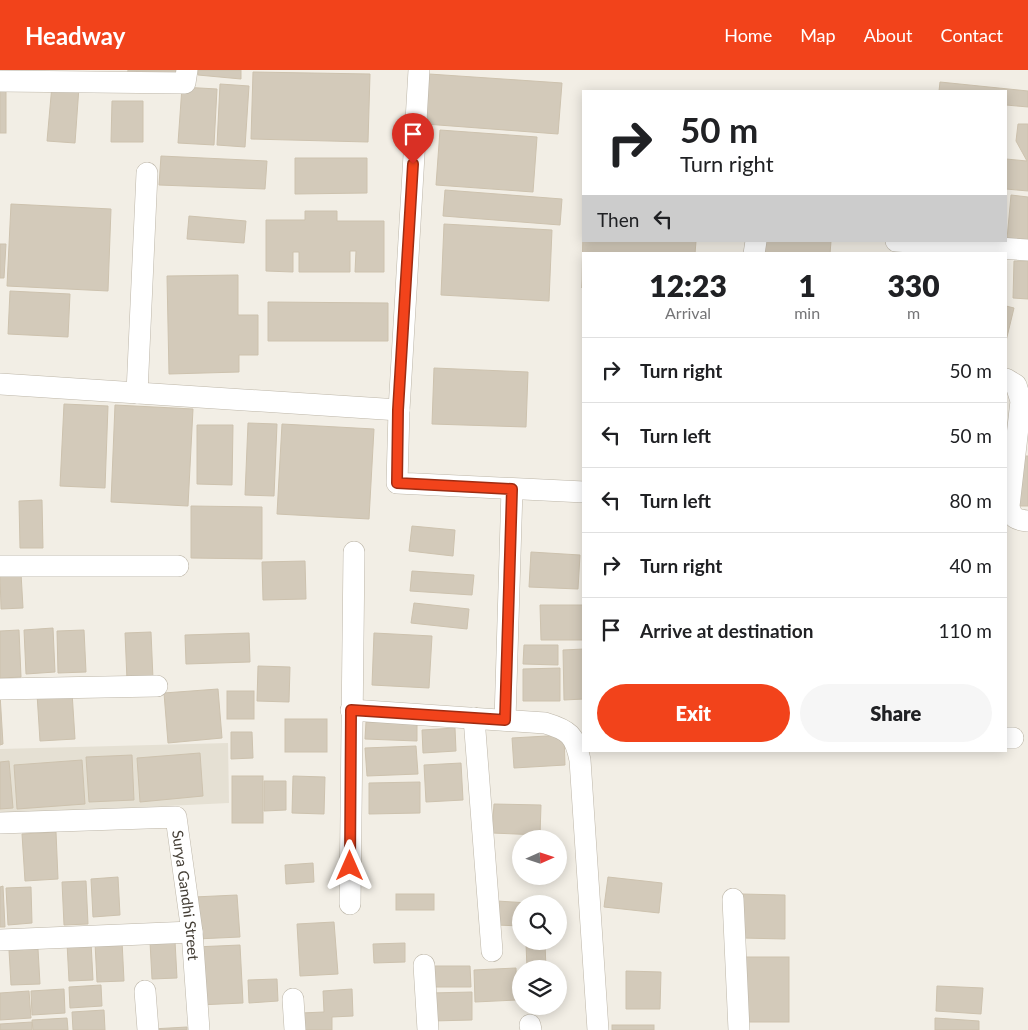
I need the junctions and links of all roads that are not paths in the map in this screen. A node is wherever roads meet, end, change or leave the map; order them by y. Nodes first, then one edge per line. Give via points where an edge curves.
1 (187, 70) edge
2 (419, 70) edge
3 (0, 81) edge
4 (147, 173) dead end
5 (911, 242) edge
6 (1028, 250) edge
7 (1007, 380) edge
8 (0, 384) edge
9 (137, 393) junction
10 (398, 410) junction
11 (512, 489) junction
12 (582, 492) edge
13 (1028, 521) edge
14 (354, 552) dead end
15 (0, 566) edge
16 (178, 566) dead end
17 (157, 686) dead end
18 (0, 689) edge
19 (351, 710) junction
20 (474, 718) junction
21 (505, 720) junction
22 (574, 728) edge
23 (0, 823) edge
24 (733, 899) dead end
25 (350, 904) dead end
26 (192, 932) junction
27 (0, 940) edge
28 (492, 951) dead end
29 (424, 965) dead end
30 (145, 991) dead end
31 (293, 999) dead end
32 (148, 1030) edge
33 (199, 1030) edge
34 (295, 1030) edge
35 (428, 1030) edge
36 (598, 1030) edge
37 (739, 1030) edge

1 - 3 street via 185,83
2 - 10 street
4 - 9 street
5 - 6 street
7 - 13 street via 1016,385 1021,401 1010,514
8 - 9 street
9 - 10 street
10 - 11 street via 397,483
11 - 12 street
11 - 21 street
14 - 19 street
15 - 16 street
17 - 18 street
19 - 20 street
19 - 25 street
20 - 21 street
20 - 28 street
21 - 22 street
22 - 36 street via 580,760
23 - 26 street, Surya Gandhi Street via 176,816
24 - 37 street
26 - 27 street
26 - 33 street, Surya Gandhi Street
29 - 35 street
30 - 32 street
31 - 34 street

